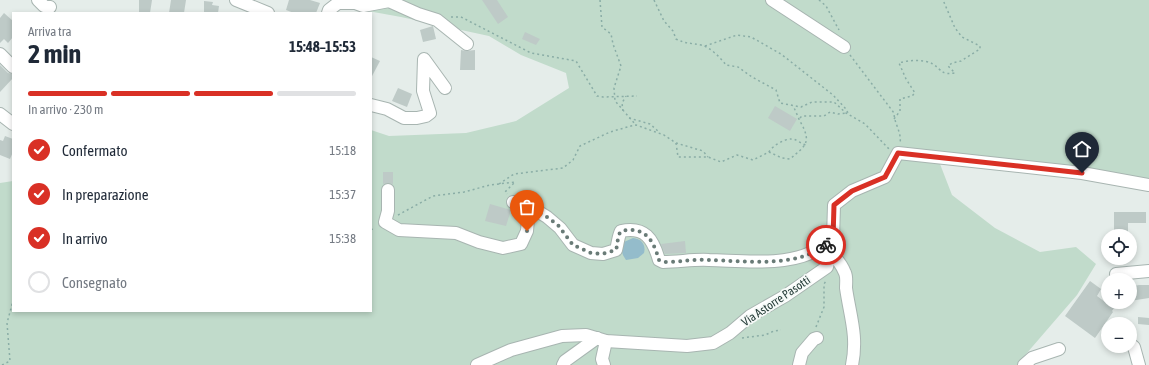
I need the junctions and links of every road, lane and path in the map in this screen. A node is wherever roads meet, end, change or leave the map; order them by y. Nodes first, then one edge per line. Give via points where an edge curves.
1 (38, 0) edge
2 (236, 0) edge
3 (600, 0) edge
4 (654, 0) edge
5 (772, 0) edge
6 (819, 0) edge
7 (943, 0) edge
8 (397, 3) edge
9 (50, 7) edge
10 (266, 12) edge
11 (328, 12) edge
12 (443, 20) junction
13 (467, 44) dead end
14 (704, 46) junction
15 (844, 47) junction
16 (0, 54) edge
17 (12, 66) edge
18 (445, 88) dead end
19 (614, 96) junction
20 (626, 96) junction
21 (638, 96) dead end
22 (372, 105) edge
23 (793, 106) junction
24 (623, 111) junction
25 (848, 113) junction
26 (0, 114) edge
27 (629, 118) junction
28 (800, 119) junction
29 (894, 119) junction
30 (12, 121) edge
31 (636, 125) junction
32 (660, 134) junction
33 (676, 143) junction
34 (806, 145) junction
35 (769, 152) junction
36 (898, 153) junction
37 (708, 157) junction
38 (499, 184) junction
39 (1149, 185) edge
40 (388, 190) dead end
41 (511, 199) joint
42 (529, 208) junction
43 (385, 222) junction
44 (833, 239) junction
45 (830, 253) junction
46 (1149, 271) edge
47 (1127, 273) edge
48 (827, 278) dead end
49 (12, 304) edge
50 (781, 330) dead end
51 (816, 335) joint
52 (740, 338) dead end
53 (601, 339) junction
54 (1059, 349) dead end
55 (1136, 353) edge
56 (2, 365) edge
57 (477, 365) edge
58 (563, 365) edge
59 (604, 365) edge
60 (799, 365) edge
61 (852, 365) edge
62 (1024, 365) edge
63 (1139, 365) edge

1 - 9 street via 44,6
2 - 10 street
3 - 19 path via 602,27 612,34 621,66
4 - 14 path via 676,39 685,44
5 - 15 street
6 - 15 path via 837,24
7 - 29 path via 955,28 962,37 980,46 980,49 962,61 948,66 955,73 947,74 932,64 917,61 899,63 915,93 900,99 900,111
8 - 11 street via 389,1 363,6 342,2
8 - 12 street via 418,14
12 - 13 street
12 - 19 path via 461,17 531,53 576,60 597,96
14 - 23 path via 726,65 738,67 776,90 780,103
14 - 25 path via 737,35 751,37 781,54 833,95
15 - 29 path via 894,112
16 - 17 street
18 - 22 street via 424,59 423,91 430,113 426,116 404,118 388,109
19 - 20 path
19 - 24 path
20 - 21 path
20 - 24 path via 622,103
23 - 25 path via 801,107 812,102 834,102
23 - 28 path
24 - 27 path
25 - 28 path via 830,112 824,116 802,116
25 - 36 path via 865,124 888,149
26 - 30 street
27 - 31 path
27 - 32 path via 650,124
28 - 34 path via 808,138
29 - 36 path via 901,137
31 - 32 path
31 - 38 path via 610,132 580,146 573,160 563,168 514,174
32 - 33 path
33 - 37 path via 703,151
33 - 37 path via 678,158
34 - 35 path via 792,138 772,147
34 - 35 path via 790,159
35 - 37 path via 753,160 738,155 721,162
36 - 39 street via 1082,173
36 - 44 street, Via Astorre Pasotti via 885,177 852,191 834,205
38 - 41 path via 515,182 505,192
38 - 43 path via 433,196
40 - 43 street
41 - 42 street
42 - 43 street via 527,231 521,244 504,248 456,233 399,230
42 - 44 street via 558,225 573,245 591,253 602,254 616,250 621,231 637,231 648,235 659,260 663,262 780,260 807,255
44 - 45 street, Via Astorre Pasotti
45 - 53 street, Via Astorre Pasotti via 827,267 713,343 688,346
45 - 61 street via 846,274 854,330 855,350
46 - 47 street
48 - 51 path via 824,284 824,307
49 - 56 path via 7,322 10,361
50 - 52 path
51 - 60 street via 802,352
53 - 57 street, Via Astorre Pasotti via 586,335 562,336 510,350
53 - 58 street via 565,361
53 - 59 street
54 - 62 street via 1032,358
55 - 63 street

